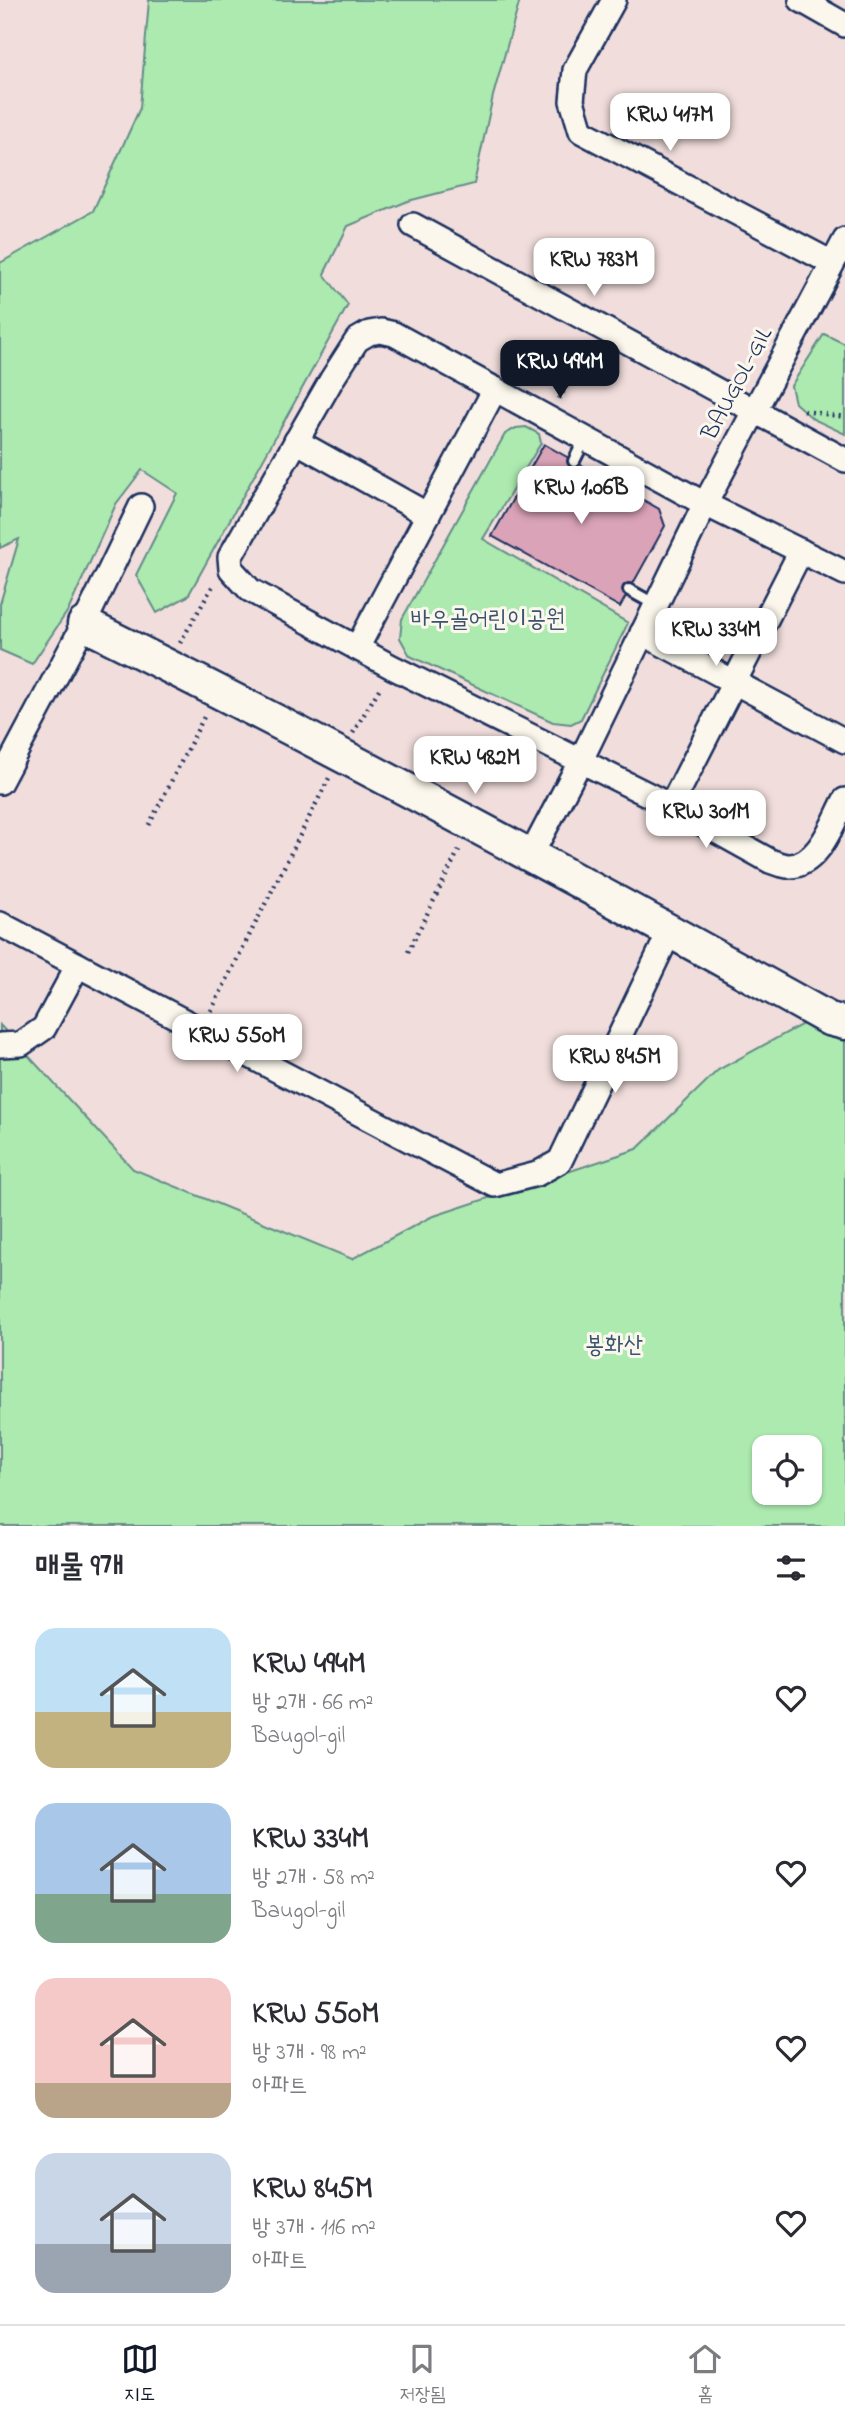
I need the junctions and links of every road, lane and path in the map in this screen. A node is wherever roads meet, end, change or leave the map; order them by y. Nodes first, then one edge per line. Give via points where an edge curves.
1 (614, 0) edge
2 (801, 0) edge
3 (845, 25) edge
4 (413, 225) dead end
5 (845, 240) edge
6 (832, 263) junction
7 (600, 326) junction
8 (495, 389) junction
9 (804, 410) dead end
10 (753, 412) junction
11 (845, 417) edge
12 (548, 418) junction
13 (585, 439) junction
14 (296, 441) junction
15 (845, 460) edge
16 (574, 461) dead end
17 (705, 504) junction
18 (141, 506) dead end
19 (428, 515) junction
20 (801, 551) junction
21 (230, 557) junction
22 (845, 573) edge
23 (629, 590) dead end
24 (656, 605) junction
25 (84, 624) junction
26 (642, 633) junction
27 (357, 648) junction
28 (167, 665) junction
29 (392, 667) junction
30 (734, 681) junction
31 (218, 690) junction
32 (845, 741) edge
33 (341, 754) junction
34 (580, 762) junction
35 (0, 782) edge
36 (845, 800) edge
37 (671, 806) junction
38 (472, 824) junction
39 (149, 825) dead end
40 (531, 855) junction
41 (0, 924) edge
42 (670, 931) junction
43 (408, 952) dead end
44 (78, 965) junction
45 (845, 1023) edge
46 (202, 1030) junction
47 (0, 1045) edge

1 - 6 street via 575,70 572,101 581,131
2 - 3 street
4 - 7 street
5 - 6 street, BAUGOL-GIL
6 - 10 street, BAUGOL-GIL
7 - 10 street
7 - 12 path
8 - 12 street
8 - 14 street via 394,334 369,333 357,340
8 - 19 street
9 - 11 path
10 - 15 street
10 - 17 street, BAUGOL-GIL
12 - 13 street
13 - 16 lane
13 - 17 street
14 - 19 street
14 - 21 street
17 - 20 street
17 - 24 street, BAUGOL-GIL
18 - 25 street
19 - 27 street
20 - 22 street
20 - 30 street
21 - 27 street via 231,569 250,590
21 - 28 path
23 - 24 lane
24 - 26 street, BAUGOL-GIL
25 - 28 street
25 - 35 street
26 - 30 street
26 - 34 street, BAUGOL-GIL
27 - 29 street
28 - 31 street
29 - 33 path
29 - 34 street
30 - 32 street
30 - 37 street
31 - 33 street
31 - 39 path
33 - 38 street
33 - 46 path
34 - 37 street
34 - 40 street, BAUGOL-GIL
36 - 37 street via 811,857 788,866 770,861
38 - 40 street
38 - 43 path
40 - 42 street
41 - 44 street
42 - 45 street via 829,1019
42 - 46 street via 560,1161 537,1174 495,1185
44 - 46 street
44 - 47 street via 44,1028 21,1044

